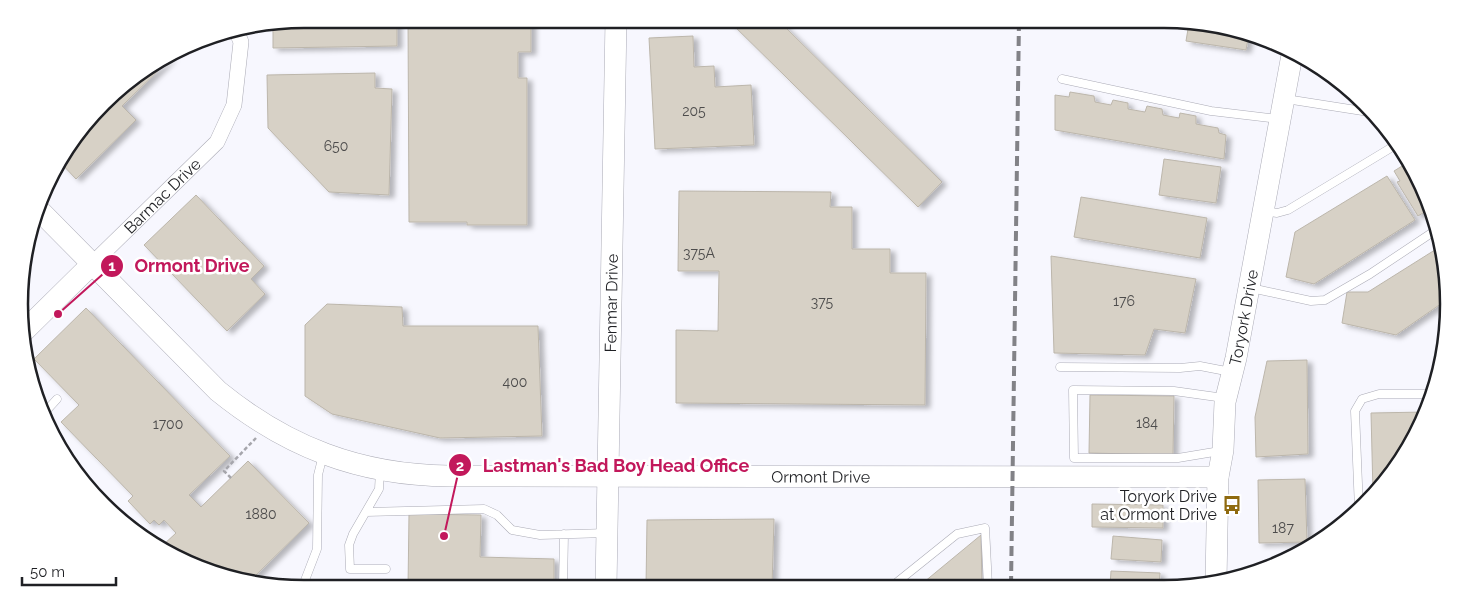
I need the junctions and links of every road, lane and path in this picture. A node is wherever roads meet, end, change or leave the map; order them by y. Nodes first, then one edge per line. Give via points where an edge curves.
1 (616, 28) edge
2 (238, 36) edge
3 (1291, 59) edge
4 (1062, 80) dead end
5 (1284, 98) junction
6 (1361, 111) edge
7 (1280, 120) junction
8 (1391, 148) edge
9 (1263, 211) junction
10 (43, 214) edge
11 (1431, 234) edge
12 (92, 264) junction
13 (1249, 288) junction
14 (29, 327) edge
15 (1060, 367) dead end
16 (1233, 372) junction
17 (1424, 394) edge
18 (1226, 398) junction
19 (58, 399) dead end
20 (49, 408) edge
21 (265, 424) junction
22 (1223, 450) junction
23 (324, 454) junction
24 (381, 469) junction
25 (1218, 476) junction
26 (609, 477) junction
27 (231, 478) dead end
28 (1359, 499) edge
29 (366, 512) junction
30 (608, 533) junction
31 (564, 534) junction
32 (386, 569) dead end
33 (1216, 574) edge
34 (305, 580) edge
35 (563, 580) edge
36 (606, 580) edge
37 (900, 580) edge
38 (988, 580) edge

1 - 26 street, Fenmar Drive
2 - 12 street, Barmac Drive via 241,42 234,105 217,142
3 - 5 street, Toryork Drive
4 - 7 lane via 1211,111
5 - 6 lane
5 - 7 street, Toryork Drive
7 - 9 street, Toryork Drive
8 - 9 lane via 1288,210 1277,213
9 - 13 street, Toryork Drive
10 - 12 street, Ormont Drive
11 - 13 lane via 1325,300 1311,301
12 - 14 street, Barmac Drive
12 - 21 street, Ormont Drive via 218,390
13 - 16 street, Toryork Drive
15 - 16 lane via 1200,366
16 - 18 street, Toryork Drive
17 - 28 lane via 1379,394 1362,399 1355,411
18 - 22 street, Toryork Drive
18 - 22 lane via 1174,390 1073,390 1074,458 1178,458
19 - 20 lane
21 - 23 street, Ormont Drive
21 - 27 path via 253,442 224,471
22 - 25 street, Toryork Drive
23 - 24 street, Ormont Drive via 363,467
23 - 34 lane via 318,475 317,549
24 - 26 street, Ormont Drive via 429,476
24 - 29 lane via 378,490
25 - 26 street, Ormont Drive
25 - 33 street, Toryork Drive
26 - 30 street, Fenmar Drive
29 - 31 lane via 484,509 497,515 512,530 540,535
29 - 32 lane via 349,545 350,569
30 - 31 lane
30 - 36 street, Fenmar Drive
31 - 35 lane
37 - 38 lane via 957,534 985,528

